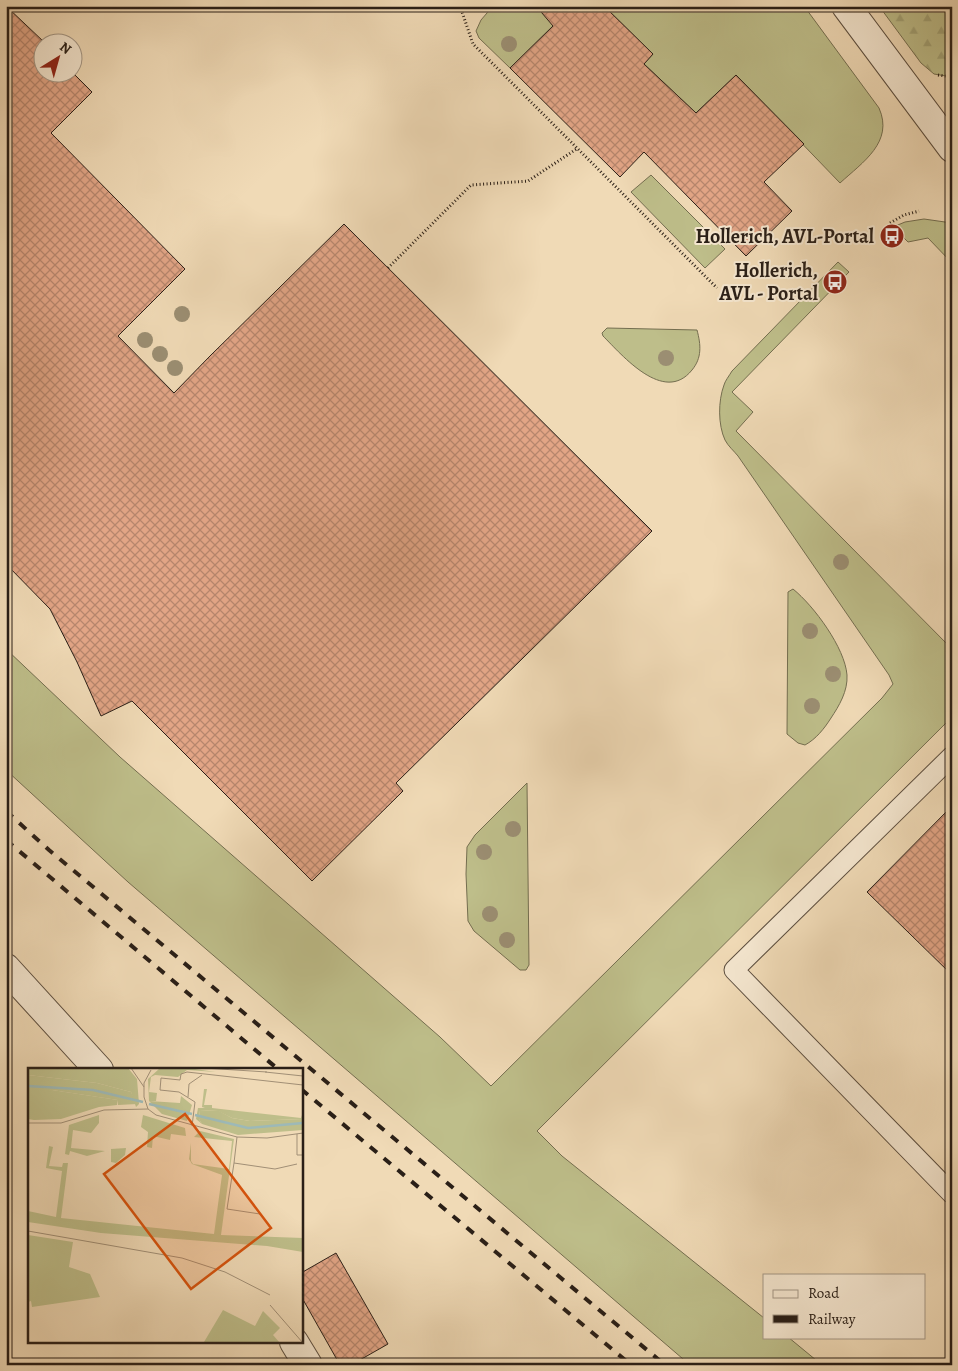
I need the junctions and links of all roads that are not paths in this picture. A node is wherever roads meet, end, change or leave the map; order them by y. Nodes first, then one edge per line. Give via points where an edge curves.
1 (846, 6) edge
2 (949, 139) edge
3 (952, 756) edge
4 (6, 968) edge
5 (97, 1068) edge
6 (952, 1194) edge
7 (295, 1344) edge
8 (308, 1365) edge

1 - 2 street
3 - 6 lane via 734,970
4 - 5 street
7 - 8 street

